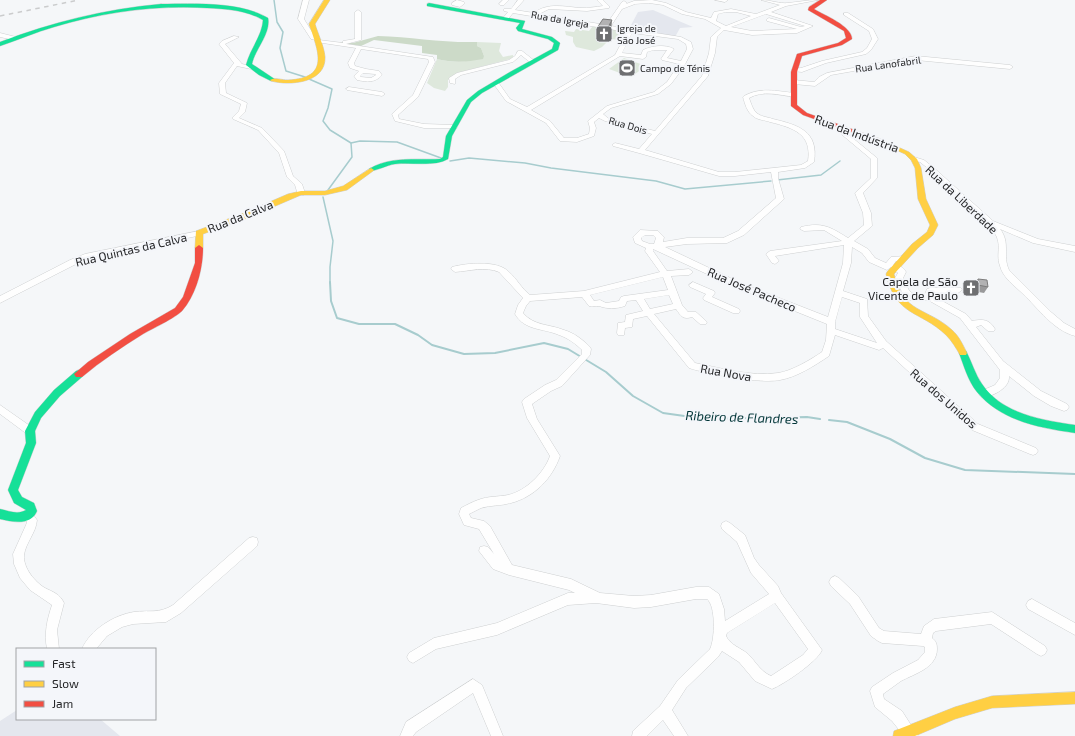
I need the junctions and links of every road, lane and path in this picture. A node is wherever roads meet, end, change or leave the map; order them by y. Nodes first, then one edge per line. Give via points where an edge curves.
1 (306, 0) edge
2 (327, 0) edge
3 (522, 0) edge
4 (600, 0) edge
5 (627, 0) edge
6 (718, 0) edge
7 (725, 0) edge
8 (764, 0) edge
9 (815, 0) edge
10 (824, 0) edge
11 (649, 1) edge
12 (429, 5) dead end
13 (785, 5) junction
14 (621, 8) junction
15 (358, 12) dead end
16 (765, 12) junction
17 (508, 13) junction
18 (716, 13) junction
19 (846, 14) dead end
20 (535, 15) junction
21 (699, 15) junction
22 (756, 16) junction
23 (713, 21) junction
24 (739, 22) junction
25 (782, 24) junction
26 (608, 27) junction
27 (726, 28) junction
28 (802, 29) junction
29 (630, 31) junction
30 (0, 35) edge
31 (236, 37) dead end
32 (14, 38) junction
33 (320, 43) junction
34 (0, 44) edge
35 (359, 48) junction
36 (618, 54) junction
37 (237, 62) junction
38 (533, 62) junction
39 (682, 63) junction
40 (251, 67) junction
41 (1010, 67) dead end
42 (794, 70) junction
43 (365, 71) dead end
44 (794, 82) junction
45 (453, 83) dead end
46 (496, 83) junction
47 (349, 89) dead end
48 (382, 94) dead end
49 (794, 95) junction
50 (527, 110) junction
51 (600, 115) junction
52 (831, 123) junction
53 (455, 126) junction
54 (657, 133) junction
55 (615, 145) dead end
56 (641, 151) junction
57 (914, 159) junction
58 (775, 170) junction
59 (758, 172) junction
60 (775, 182) junction
61 (301, 193) junction
62 (987, 220) junction
63 (804, 229) dead end
64 (199, 233) junction
65 (655, 233) junction
66 (687, 241) junction
67 (677, 242) junction
68 (848, 242) junction
69 (654, 245) junction
70 (1075, 249) edge
71 (675, 253) junction
72 (903, 258) junction
73 (775, 261) dead end
74 (895, 266) junction
75 (455, 269) dead end
76 (689, 272) dead end
77 (663, 274) junction
78 (693, 285) dead end
79 (958, 290) dead end
80 (672, 292) junction
81 (840, 293) junction
82 (584, 294) junction
83 (638, 297) junction
84 (929, 297) junction
85 (528, 298) junction
86 (0, 300) edge
87 (678, 306) junction
88 (736, 311) dead end
89 (648, 312) junction
90 (703, 322) dead end
91 (970, 325) junction
92 (831, 327) junction
93 (991, 329) dead end
94 (621, 333) dead end
95 (1075, 333) edge
96 (883, 342) junction
97 (999, 362) junction
98 (984, 394) junction
99 (1064, 407) dead end
100 (0, 409) edge
101 (1075, 429) edge
102 (30, 431) junction
103 (1033, 451) dead end
104 (0, 514) edge
105 (28, 516) junction
106 (726, 526) dead end
107 (253, 542) dead end
108 (484, 551) dead end
109 (509, 570) junction
110 (835, 582) dead end
111 (776, 596) junction
112 (596, 598) junction
113 (1032, 605) dead end
114 (1075, 629) edge
115 (720, 636) junction
116 (926, 640) junction
117 (53, 648) edge
118 (89, 648) edge
119 (1041, 650) dead end
120 (413, 657) dead end
121 (1075, 698) edge
122 (664, 710) junction
123 (907, 735) edge
124 (406, 736) edge
125 (497, 736) edge
126 (638, 736) edge
127 (682, 736) edge

1 - 33 street via 301,19 312,38
2 - 33 street via 313,21
3 - 17 street, Rua da Igreja
4 - 20 street via 607,7 575,10 552,6 540,10
5 - 14 street
6 - 7 street
8 - 13 street
9 - 13 street
10 - 42 street, Rua da Indústria via 810,8 811,10 846,30 849,39 840,44 799,55 795,59
11 - 14 street
11 - 21 street via 664,4 684,13
12 - 17 street
13 - 16 street
14 - 26 street
15 - 33 street via 358,40
16 - 22 street
16 - 28 street via 810,26
17 - 20 street, Rua da Igreja
17 - 38 street, Rua da Calva via 523,22 519,28 524,32 550,38 557,43 555,50
18 - 21 street via 701,10
18 - 22 street via 731,11
18 - 23 street
19 - 42 street via 872,30 875,39 869,49 864,53
20 - 26 street, Rua da Igreja
21 - 23 street
22 - 24 street
22 - 25 street
23 - 27 street
24 - 25 street via 748,26
24 - 27 street
25 - 28 street
26 - 29 street, Rua da Igreja
27 - 28 street via 752,33
27 - 54 street via 714,37 705,76
29 - 36 street
29 - 39 street, Rua da Igreja via 679,38 689,43 690,50
30 - 32 street
31 - 37 street via 222,43
32 - 34 street
32 - 40 street via 70,19 118,9 168,4 234,9 260,14 266,19 265,33 249,58 248,65
33 - 35 street via 325,47 338,45
33 - 40 street via 320,68 303,79 277,81 264,77
35 - 43 street via 351,63 352,67
35 - 53 street via 428,57 432,60 416,96 395,114 395,117 397,120 424,126
36 - 39 street via 643,57 645,51 650,48 666,48 671,49 664,59
36 - 50 street
37 - 40 street via 245,67
37 - 61 street via 222,83 223,94 244,103 242,112 235,118 260,129 282,152 290,177 298,184
38 - 45 street via 518,50 517,57 511,61 459,74 452,78
38 - 46 street, Rua da Calva
39 - 51 street via 669,82 656,92 609,106
41 - 44 street, Rua Lanofabril via 916,58 829,74 815,84
42 - 44 street, Rua da Indústria
44 - 49 street, Rua da Indústria
46 - 50 street via 508,100
46 - 53 street, Rua da Calva via 469,101
47 - 48 street
49 - 52 street, Rua da Indústria via 794,106 798,110
49 - 58 street via 762,91 746,97 750,109 757,116 794,128 805,134 810,141 813,155 810,162 803,167
50 - 51 street via 548,122 560,138 569,140 588,138 592,135 591,121
51 - 54 street, Rua Dois via 607,120
52 - 57 street, Rua da Indústria via 899,148
52 - 68 street via 874,158 874,178 859,194 867,213 868,226
53 - 61 street, Rua da Calva via 449,136 446,158 440,161 390,163 377,166 340,190
54 - 56 street
55 - 56 street
56 - 59 street via 719,174
57 - 62 street, Rua da Liberdade via 922,161 932,169
57 - 72 street via 918,168 922,199 934,225 930,233
58 - 59 street
58 - 60 street
59 - 60 street
60 - 66 street via 781,193 780,199 741,233 724,241
61 - 64 street, Rua da Calva
62 - 70 street via 1036,241
62 - 95 street, Rua da Liberdade via 1002,238 1006,272 1053,320
63 - 68 street via 826,228
64 - 86 street, Rua Quintas da Calva via 88,256
64 - 102 street, Rua da Calva via 199,263 187,298 178,310 90,364 38,414
65 - 66 street
65 - 69 street, Rua José Pacheco via 660,240
65 - 69 street, Rua José Pacheco via 643,232 637,238 642,245
66 - 67 street
67 - 69 street
67 - 71 street via 672,246
68 - 72 street via 865,251 872,260 887,267 894,260
68 - 73 street via 770,254
68 - 81 street, Rua Nova via 848,263
69 - 71 street, Rua José Pacheco
69 - 77 street, Rua José Pacheco via 649,251 661,265
71 - 92 street, Rua José Pacheco via 706,270
72 - 74 street
74 - 84 street via 902,272 900,278 912,298
74 - 98 street via 890,274 890,281 900,301 908,309 950,333 958,343 972,377
75 - 85 street via 478,265 497,268 506,273
76 - 77 street
77 - 80 street, Rua José Pacheco via 672,287
77 - 82 street
78 - 88 street, Rua José Pacheco via 711,293 707,298
79 - 84 street via 930,291
80 - 83 street
80 - 87 street, Rua José Pacheco
81 - 92 street, Rua Nova
81 - 96 street, Rua dos Unidos via 864,301 864,317
82 - 83 street via 592,304 600,303 604,306 622,304 624,299
82 - 85 street
83 - 89 street, Rua Nova
84 - 91 street via 963,316
85 - 109 street via 519,314 532,325 572,337 586,349 584,358 559,383 527,402 529,416 555,456 546,474 524,493 479,504 465,511 468,522 482,525 488,532
87 - 89 street
87 - 90 street via 686,316 693,314
89 - 92 street, Rua Nova via 692,366 753,377 779,377 807,366 826,354
89 - 94 street via 629,317 628,325 621,325
91 - 93 street via 983,322
91 - 97 street
92 - 96 street via 879,347
96 - 103 street, Rua dos Unidos via 975,427
97 - 98 street via 1004,370 1005,379 998,388
97 - 99 street via 1033,393
98 - 101 street via 1004,410 1024,418 1042,424
100 - 102 street
102 - 105 street, Rua da Calva via 31,443 13,490 18,500 30,506 32,511
104 - 105 street via 21,518
105 - 117 street via 32,520 32,528 19,553 19,562 36,589 54,598 58,603 51,622
106 - 111 street via 742,539 755,570 774,590
107 - 118 street via 177,610 166,616 133,618 119,622 103,632
108 - 109 street via 497,565
109 - 112 street via 571,585
110 - 116 street via 854,600 875,632 882,637
111 - 115 street via 723,629
111 - 115 street via 816,650 807,659 772,683 759,677 743,658 724,645
112 - 115 street via 651,602 709,593 715,598 718,609
112 - 120 street via 568,599 497,629 434,644
113 - 114 street
115 - 122 street via 714,653 682,684
116 - 119 street via 928,630 934,626 992,618
116 - 123 street via 931,645 931,654 922,664 876,691 876,698 897,716
121 - 123 street via 992,702 955,713
122 - 126 street
122 - 127 street
124 - 125 street via 410,727 473,685 478,689

